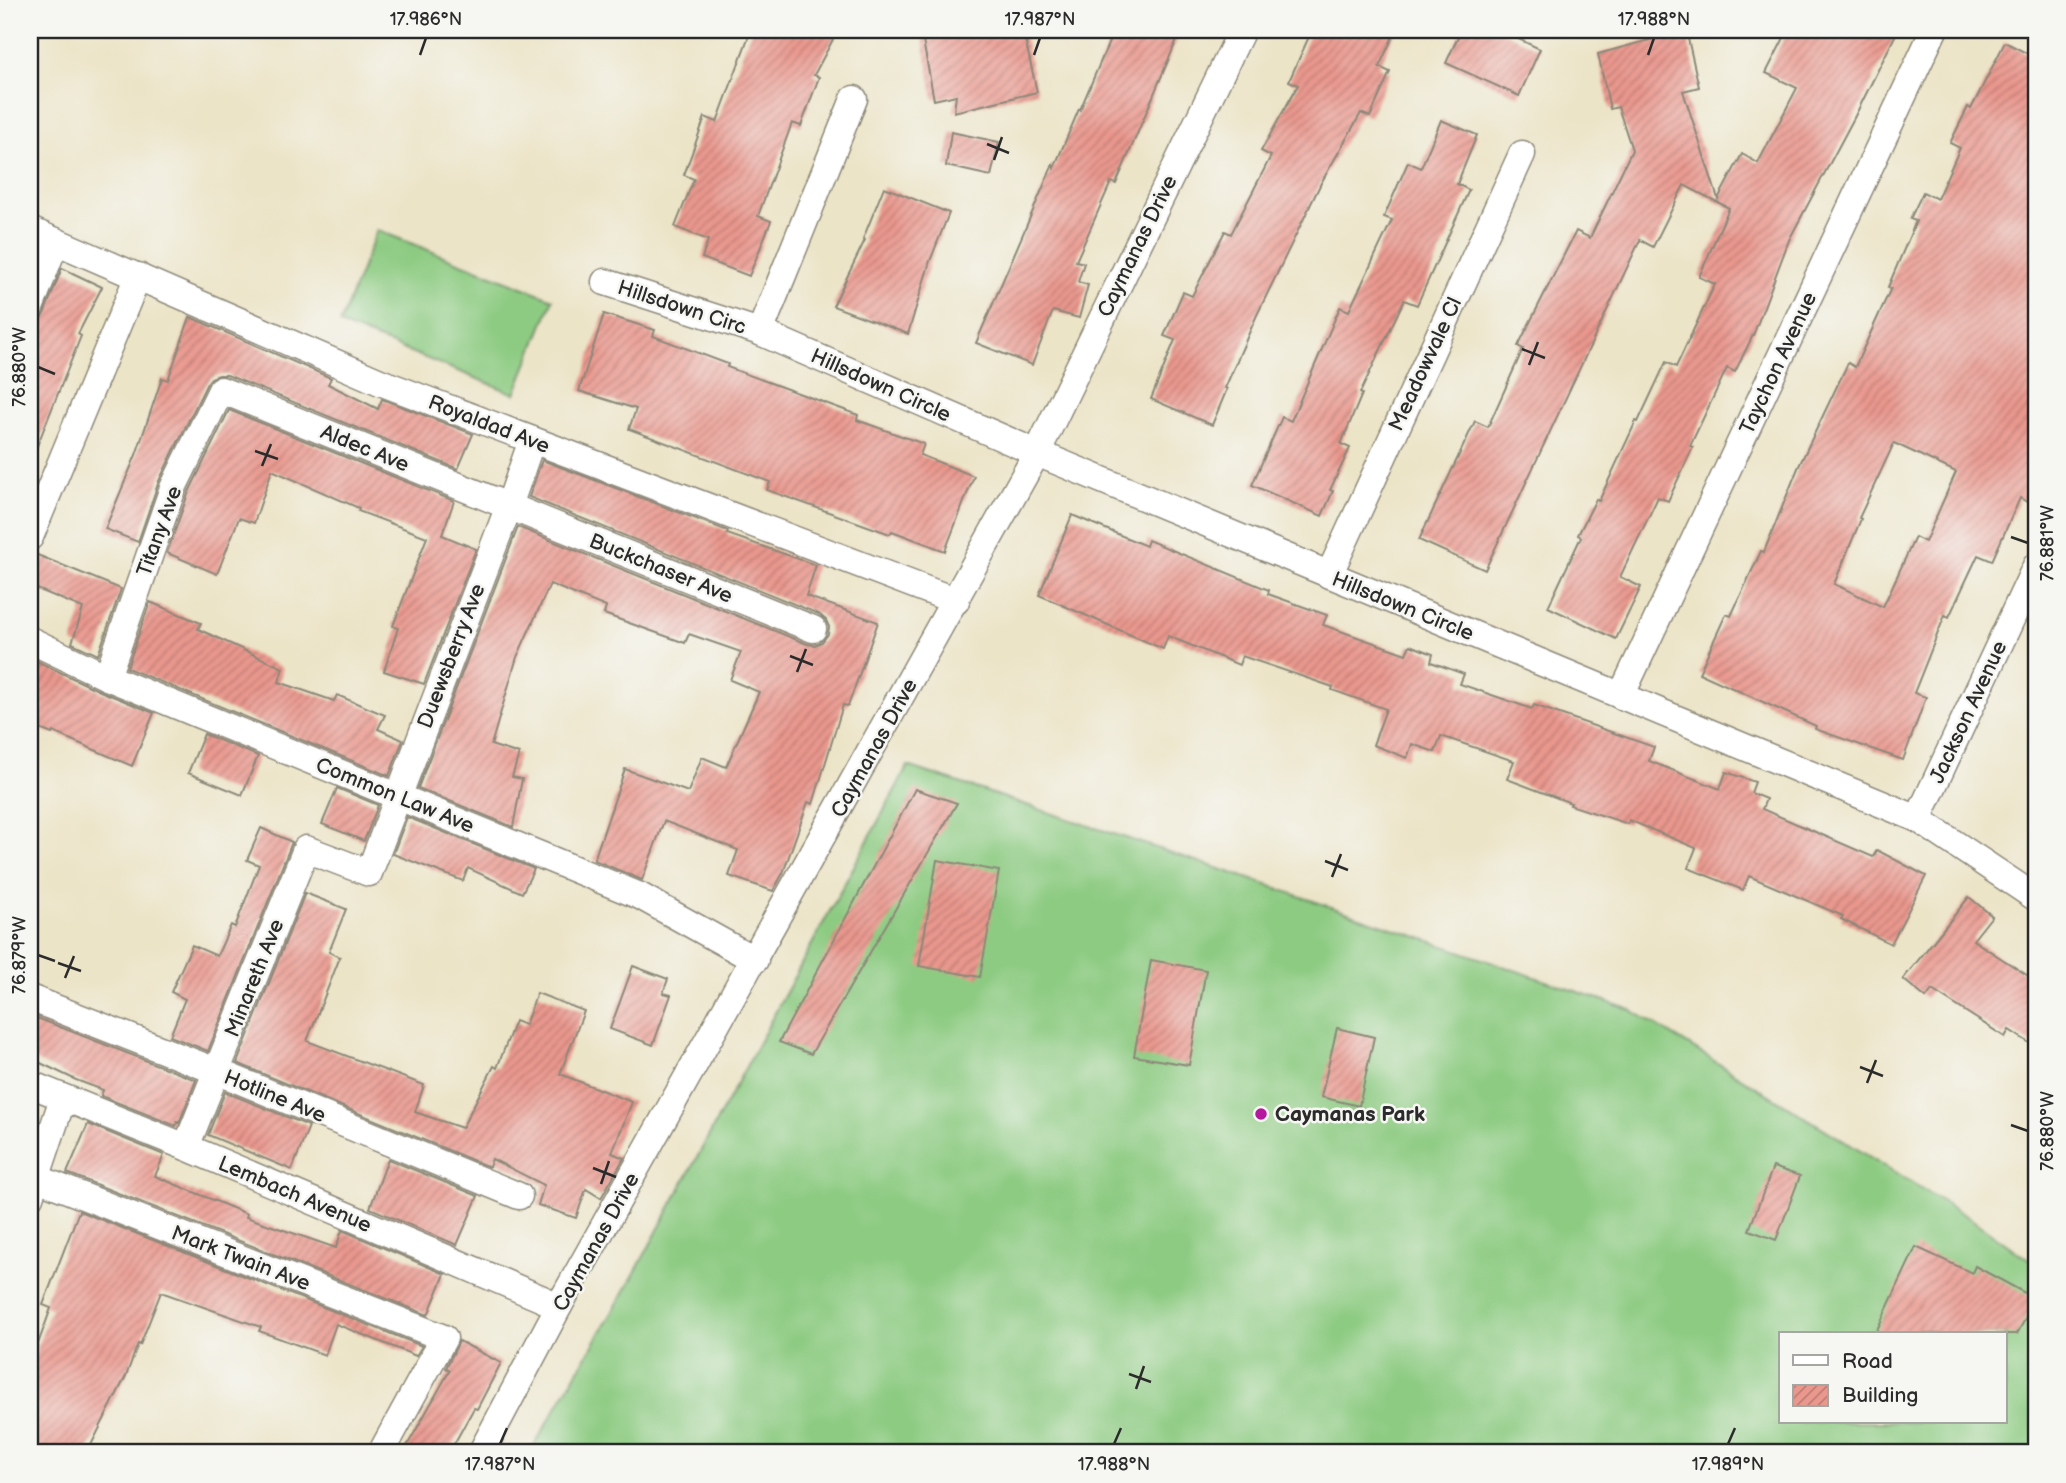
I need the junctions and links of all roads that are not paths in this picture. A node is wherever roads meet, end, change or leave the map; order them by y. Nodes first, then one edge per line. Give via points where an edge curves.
1 (1242, 30) edge
2 (1934, 30) edge
3 (854, 99) dead end
4 (1522, 154) dead end
5 (30, 230) edge
6 (56, 242) junction
7 (138, 276) junction
8 (605, 282) dead end
9 (30, 308) edge
10 (760, 332) junction
11 (221, 390) joint
12 (532, 440) junction
13 (1037, 453) junction
14 (509, 506) junction
15 (30, 537) edge
16 (2036, 566) edge
17 (1329, 575) junction
18 (956, 601) junction
19 (813, 629) dead end
20 (30, 640) edge
21 (107, 677) junction
22 (1621, 696) junction
23 (397, 796) junction
24 (1918, 819) junction
25 (306, 849) joint
26 (2036, 898) edge
27 (755, 960) junction
28 (30, 998) edge
29 (216, 1071) junction
30 (30, 1084) edge
31 (63, 1098) junction
32 (186, 1147) junction
33 (34, 1187) edge
34 (519, 1196) dead end
35 (559, 1306) junction
36 (381, 1453) edge
37 (481, 1453) edge

1 - 13 street, Caymanas Drive
2 - 22 street, Taychon Avenue
3 - 10 street
4 - 17 street, Meadowvale Cl
5 - 6 street, Royaldad Ave
6 - 7 street, Royaldad Ave
6 - 9 street
7 - 12 street, Royaldad Ave via 380,382
7 - 15 street
8 - 10 street, Hillsdown Circ
10 - 13 street, Hillsdown Circle
11 - 14 street, Aldec Ave
11 - 21 street, Titany Ave via 173,488
12 - 14 street, Duewsberry Ave
12 - 18 street, Royaldad Ave
13 - 17 street, Hillsdown Circle
13 - 18 street, Caymanas Drive
14 - 19 street, Buckchaser Ave
14 - 23 street, Duewsberry Ave
16 - 24 street, Jackson Avenue
17 - 22 street, Hillsdown Circle
18 - 27 street, Caymanas Drive
20 - 21 street, Common Law Ave
21 - 23 street, Common Law Ave
22 - 24 street, Hillsdown Circle
23 - 25 street, Duewsberry Ave via 369,873
23 - 27 street, Common Law Ave via 640,896
24 - 26 street, Hillsdown Circle
25 - 29 street, Minareth Ave
27 - 35 street, Caymanas Drive
28 - 29 street, Hotline Ave
29 - 32 street, Minareth Ave
29 - 34 street, Hotline Ave
30 - 31 street, Lembach Avenue
31 - 32 street, Lembach Avenue
31 - 33 street
32 - 35 street, Lembach Avenue
33 - 36 street, Mark Twain Ave via 444,1338
35 - 37 street, Caymanas Drive

